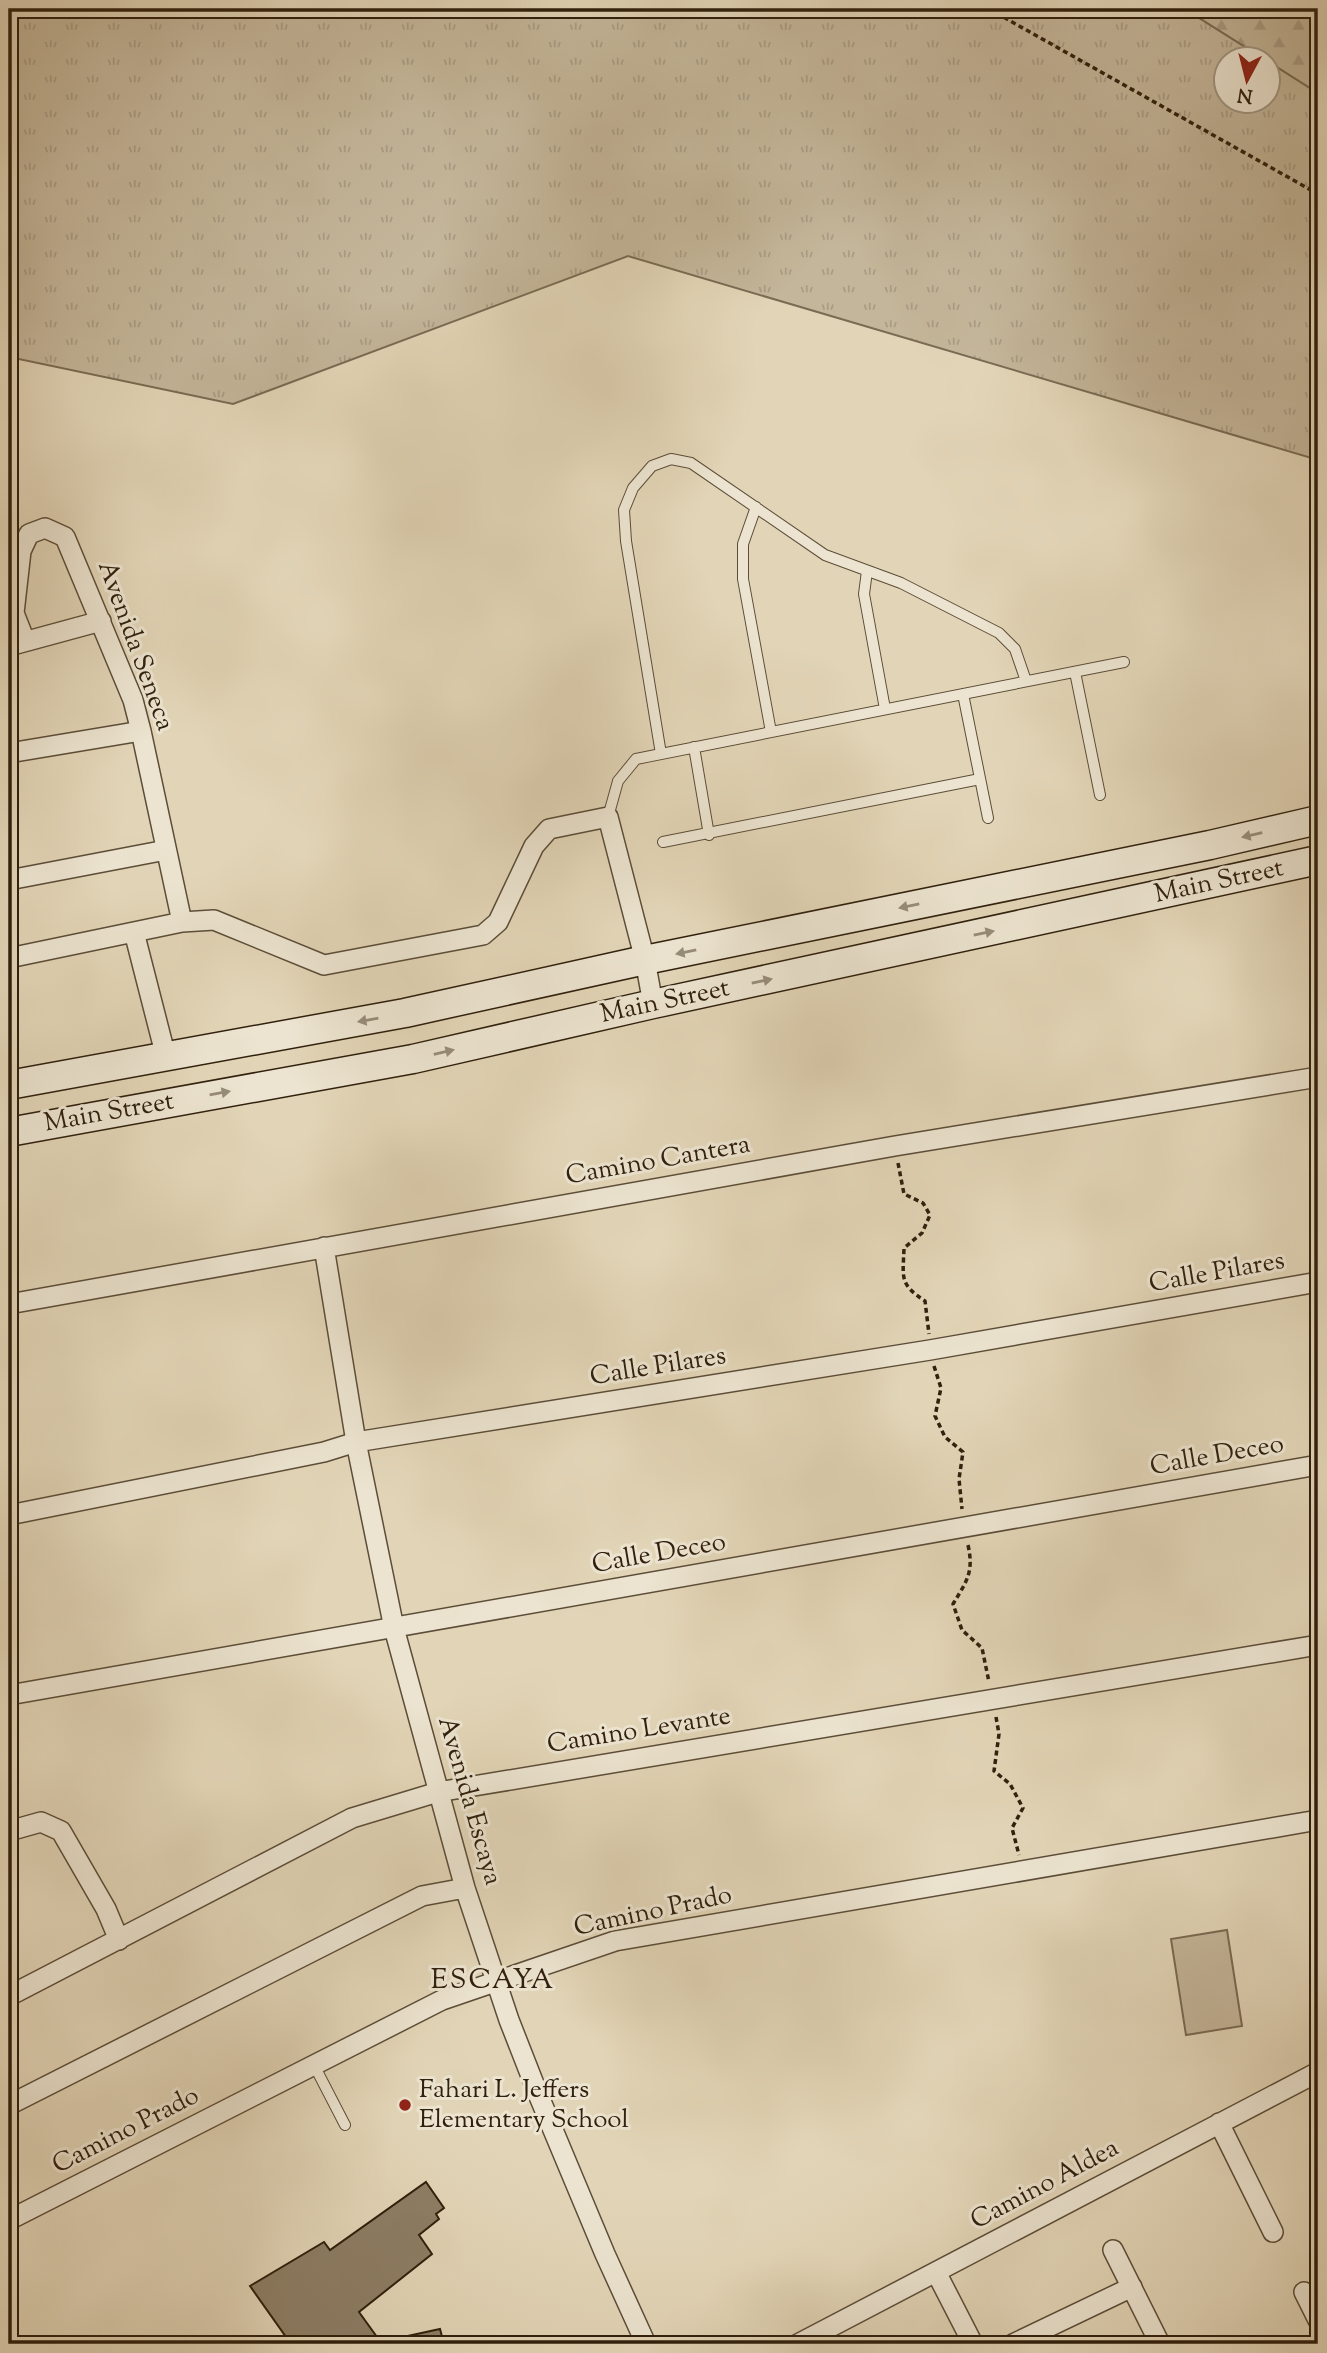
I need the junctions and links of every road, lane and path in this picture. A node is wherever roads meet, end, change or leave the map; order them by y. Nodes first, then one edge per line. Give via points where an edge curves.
1 (989, 9) edge
2 (1318, 194) edge
3 (756, 507) junction
4 (867, 571) junction
5 (101, 621) junction
6 (17, 644) edge
7 (1124, 662) dead end
8 (1075, 672) junction
9 (1026, 681) junction
10 (963, 694) junction
11 (885, 709) junction
12 (141, 731) junction
13 (771, 732) junction
14 (694, 747) junction
15 (9, 753) edge
16 (661, 754) junction
17 (980, 779) junction
18 (1100, 795) dead end
19 (608, 817) junction
20 (988, 818) dead end
21 (1318, 820) edge
22 (709, 835) junction
23 (663, 842) dead end
24 (166, 850) junction
25 (1318, 860) edge
26 (9, 880) edge
27 (182, 922) junction
28 (134, 932) junction
29 (9, 958) edge
30 (645, 960) junction
31 (653, 1004) junction
32 (166, 1057) junction
33 (1318, 1077) edge
34 (9, 1085) edge
35 (9, 1132) edge
36 (895, 1146) junction
37 (324, 1247) junction
38 (1318, 1282) edge
39 (9, 1304) edge
40 (930, 1350) junction
41 (356, 1442) junction
42 (1318, 1465) edge
43 (9, 1515) edge
44 (964, 1525) junction
45 (394, 1628) junction
46 (1318, 1645) edge
47 (9, 1695) edge
48 (993, 1699) junction
49 (438, 1792) junction
50 (1318, 1820) edge
51 (9, 1831) edge
52 (1023, 1871) junction
53 (465, 1888) junction
54 (119, 1940) junction
55 (496, 1980) junction
56 (9, 1996) edge
57 (314, 2065) junction
58 (1318, 2072) edge
59 (9, 2105) edge
60 (1219, 2123) junction
61 (345, 2125) dead end
62 (9, 2220) edge
63 (1273, 2232) dead end
64 (1113, 2249) dead end
65 (936, 2272) junction
66 (1132, 2287) junction
67 (1304, 2292) dead end
68 (1318, 2320) edge
69 (646, 2344) edge
70 (797, 2344) edge
71 (973, 2344) edge
72 (1013, 2344) edge
73 (1160, 2344) edge

1 - 2 path
3 - 4 lane via 825,555
3 - 13 lane via 743,544 743,579
3 - 16 lane via 691,463 671,460 652,466 628,499 626,541
4 - 9 lane via 901,583 999,633 1015,649
4 - 11 lane via 864,594
5 - 6 street
5 - 6 street, Avenida Seneca via 65,537 45,528 29,534 21,551 14,613
5 - 12 street, Avenida Seneca
7 - 8 lane
8 - 9 lane
8 - 18 lane
9 - 10 lane
10 - 11 lane
10 - 17 lane
11 - 13 lane
12 - 15 street
12 - 24 street, Avenida Seneca
13 - 14 lane
14 - 16 lane
14 - 22 lane
16 - 19 lane via 636,759 618,781
17 - 20 lane
17 - 22 lane
19 - 27 street via 549,829 534,846 498,922 483,935 324,965 215,920
19 - 30 street
21 -> 30 main road, Main Street
22 - 23 lane
24 - 26 street
24 - 27 street, Avenida Seneca
31 -> 25 main road, Main Street
27 - 28 street
28 - 29 street
28 - 32 street
30 - 31 street
30 -> 32 main road, Main Street via 405,1013
35 -> 31 main road, Main Street via 412,1059
32 - 34 main road, Main Street
33 - 36 street, Camino Cantera
36 - 37 street, Camino Cantera
36 - 40 path via 904,1194 923,1203 930,1215 922,1233 904,1248 903,1278 910,1291 925,1301
37 - 39 street, Camino Cantera
37 - 41 street, Avenida Escaya
38 - 40 street, Calle Pilares
40 - 41 street, Calle Pilares
40 - 44 path via 941,1388 935,1416 945,1437 963,1452 959,1479
41 - 43 street, Calle Pilares
41 - 45 street, Avenida Escaya
42 - 44 street, Calle Deceo
44 - 45 street, Calle Deceo
44 - 48 path via 970,1576 953,1604 962,1630 982,1648
45 - 47 street, Calle Deceo
45 - 49 street, Avenida Escaya
46 - 48 street, Camino Levante
48 - 49 street, Camino Levante
48 - 52 path via 999,1734 994,1771 1010,1784 1023,1808 1012,1828
49 - 53 street, Avenida Escaya
49 - 54 street, Camino Levante via 352,1818
50 - 52 street, Camino Prado
51 - 54 street via 41,1822 61,1830
52 - 55 street, Camino Prado via 615,1941
53 - 55 street, Avenida Escaya
53 - 59 street via 422,1896
54 - 56 street, Camino Levante
55 - 57 street, Camino Prado via 442,2000
55 - 69 street, Avenida Escaya via 569,2171
57 - 61 lane
57 - 62 street, Camino Prado
58 - 60 street, Camino Aldea
60 - 63 street
60 - 65 street, Camino Aldea
64 - 66 street
65 - 70 street, Camino Aldea
65 - 71 street
66 - 72 street
66 - 73 street
67 - 68 street

